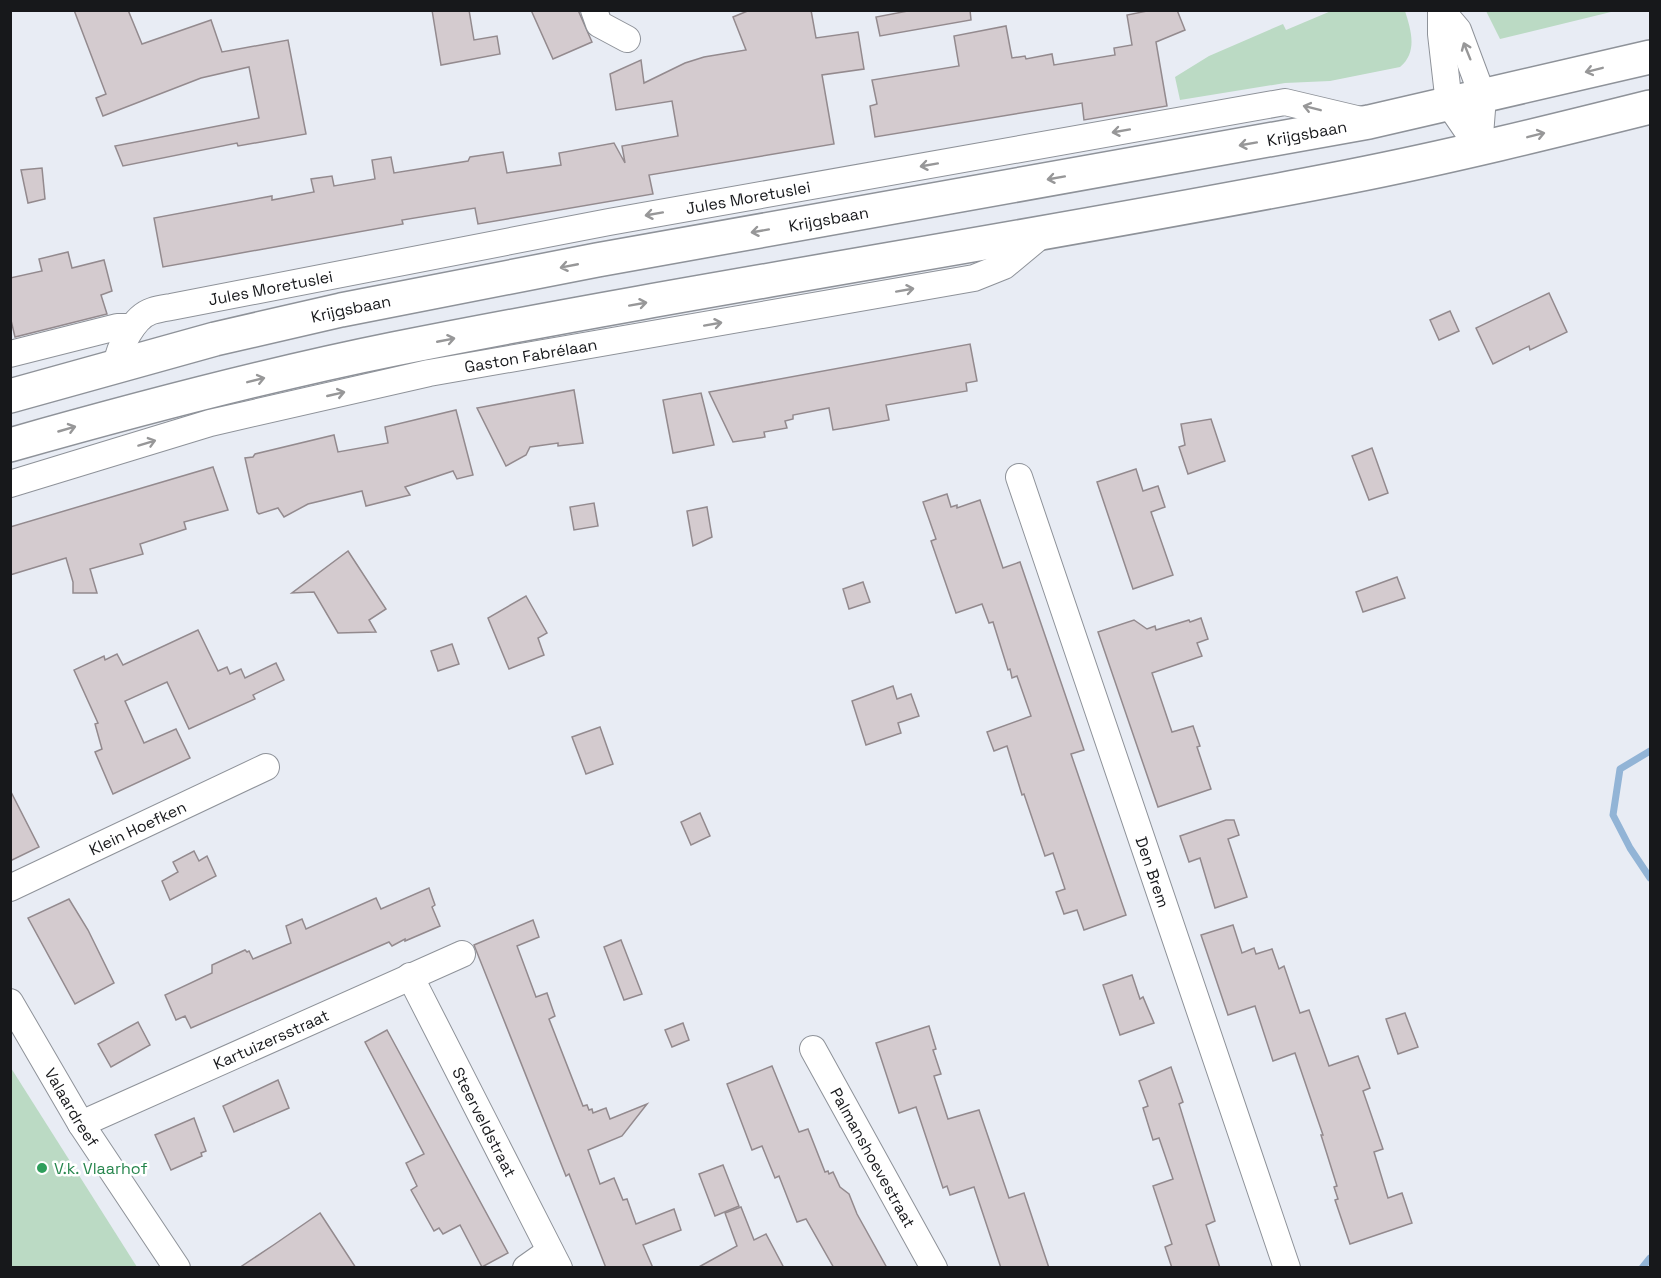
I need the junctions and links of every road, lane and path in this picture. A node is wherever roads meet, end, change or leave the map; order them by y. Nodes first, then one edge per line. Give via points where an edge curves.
1 (594, 10) edge
2 (1441, 11) edge
3 (627, 39) dead end
4 (1650, 57) edge
5 (1483, 97) junction
6 (1449, 104) junction
7 (1650, 107) edge
8 (1369, 122) junction
9 (1479, 148) junction
10 (1045, 232) junction
11 (132, 327) junction
12 (10, 354) edge
13 (116, 366) junction
14 (10, 396) edge
15 (10, 445) edge
16 (1019, 477) dead end
17 (10, 484) edge
18 (266, 767) dead end
19 (10, 888) edge
20 (462, 954) dead end
21 (410, 976) junction
22 (10, 1002) edge
23 (813, 1049) dead end
24 (81, 1124) junction
25 (555, 1259) edge
26 (177, 1268) edge
27 (526, 1268) edge
28 (934, 1268) edge
29 (1287, 1268) edge

1 - 3 street via 599,24
5 -> 2 street via 1458,30
2 - 6 street
4 -> 5 main road, Krijgsbaan
5 - 6 main road, Krijgsbaan
5 - 9 street
6 - 8 main road, Krijgsbaan
6 - 9 street
9 -> 7 main road
8 -> 11 street, Jules Moretuslei via 1285,102 598,225 149,311
8 -> 13 main road, Krijgsbaan via 597,260 341,310
9 - 10 main road via 1352,176
15 -> 10 main road via 275,376 393,350
17 -> 10 street, Gaston Fabrélaan via 210,423 429,373 974,278 1004,266
11 - 12 street, Jules Moretuslei via 117,327
11 - 13 street, Jules Moretuslei
13 - 14 main road, Krijgsbaan
16 - 29 street, Den Brem
18 - 19 street, Klein Hoefken
20 - 21 street, Kartuizersstraat
21 - 24 street, Kartuizersstraat
21 - 25 street, Steerveldstraat
22 - 24 street, Valaardreef
23 - 28 street, Palmanshoevestraat
24 - 26 street, Valaardreef
25 - 27 street

